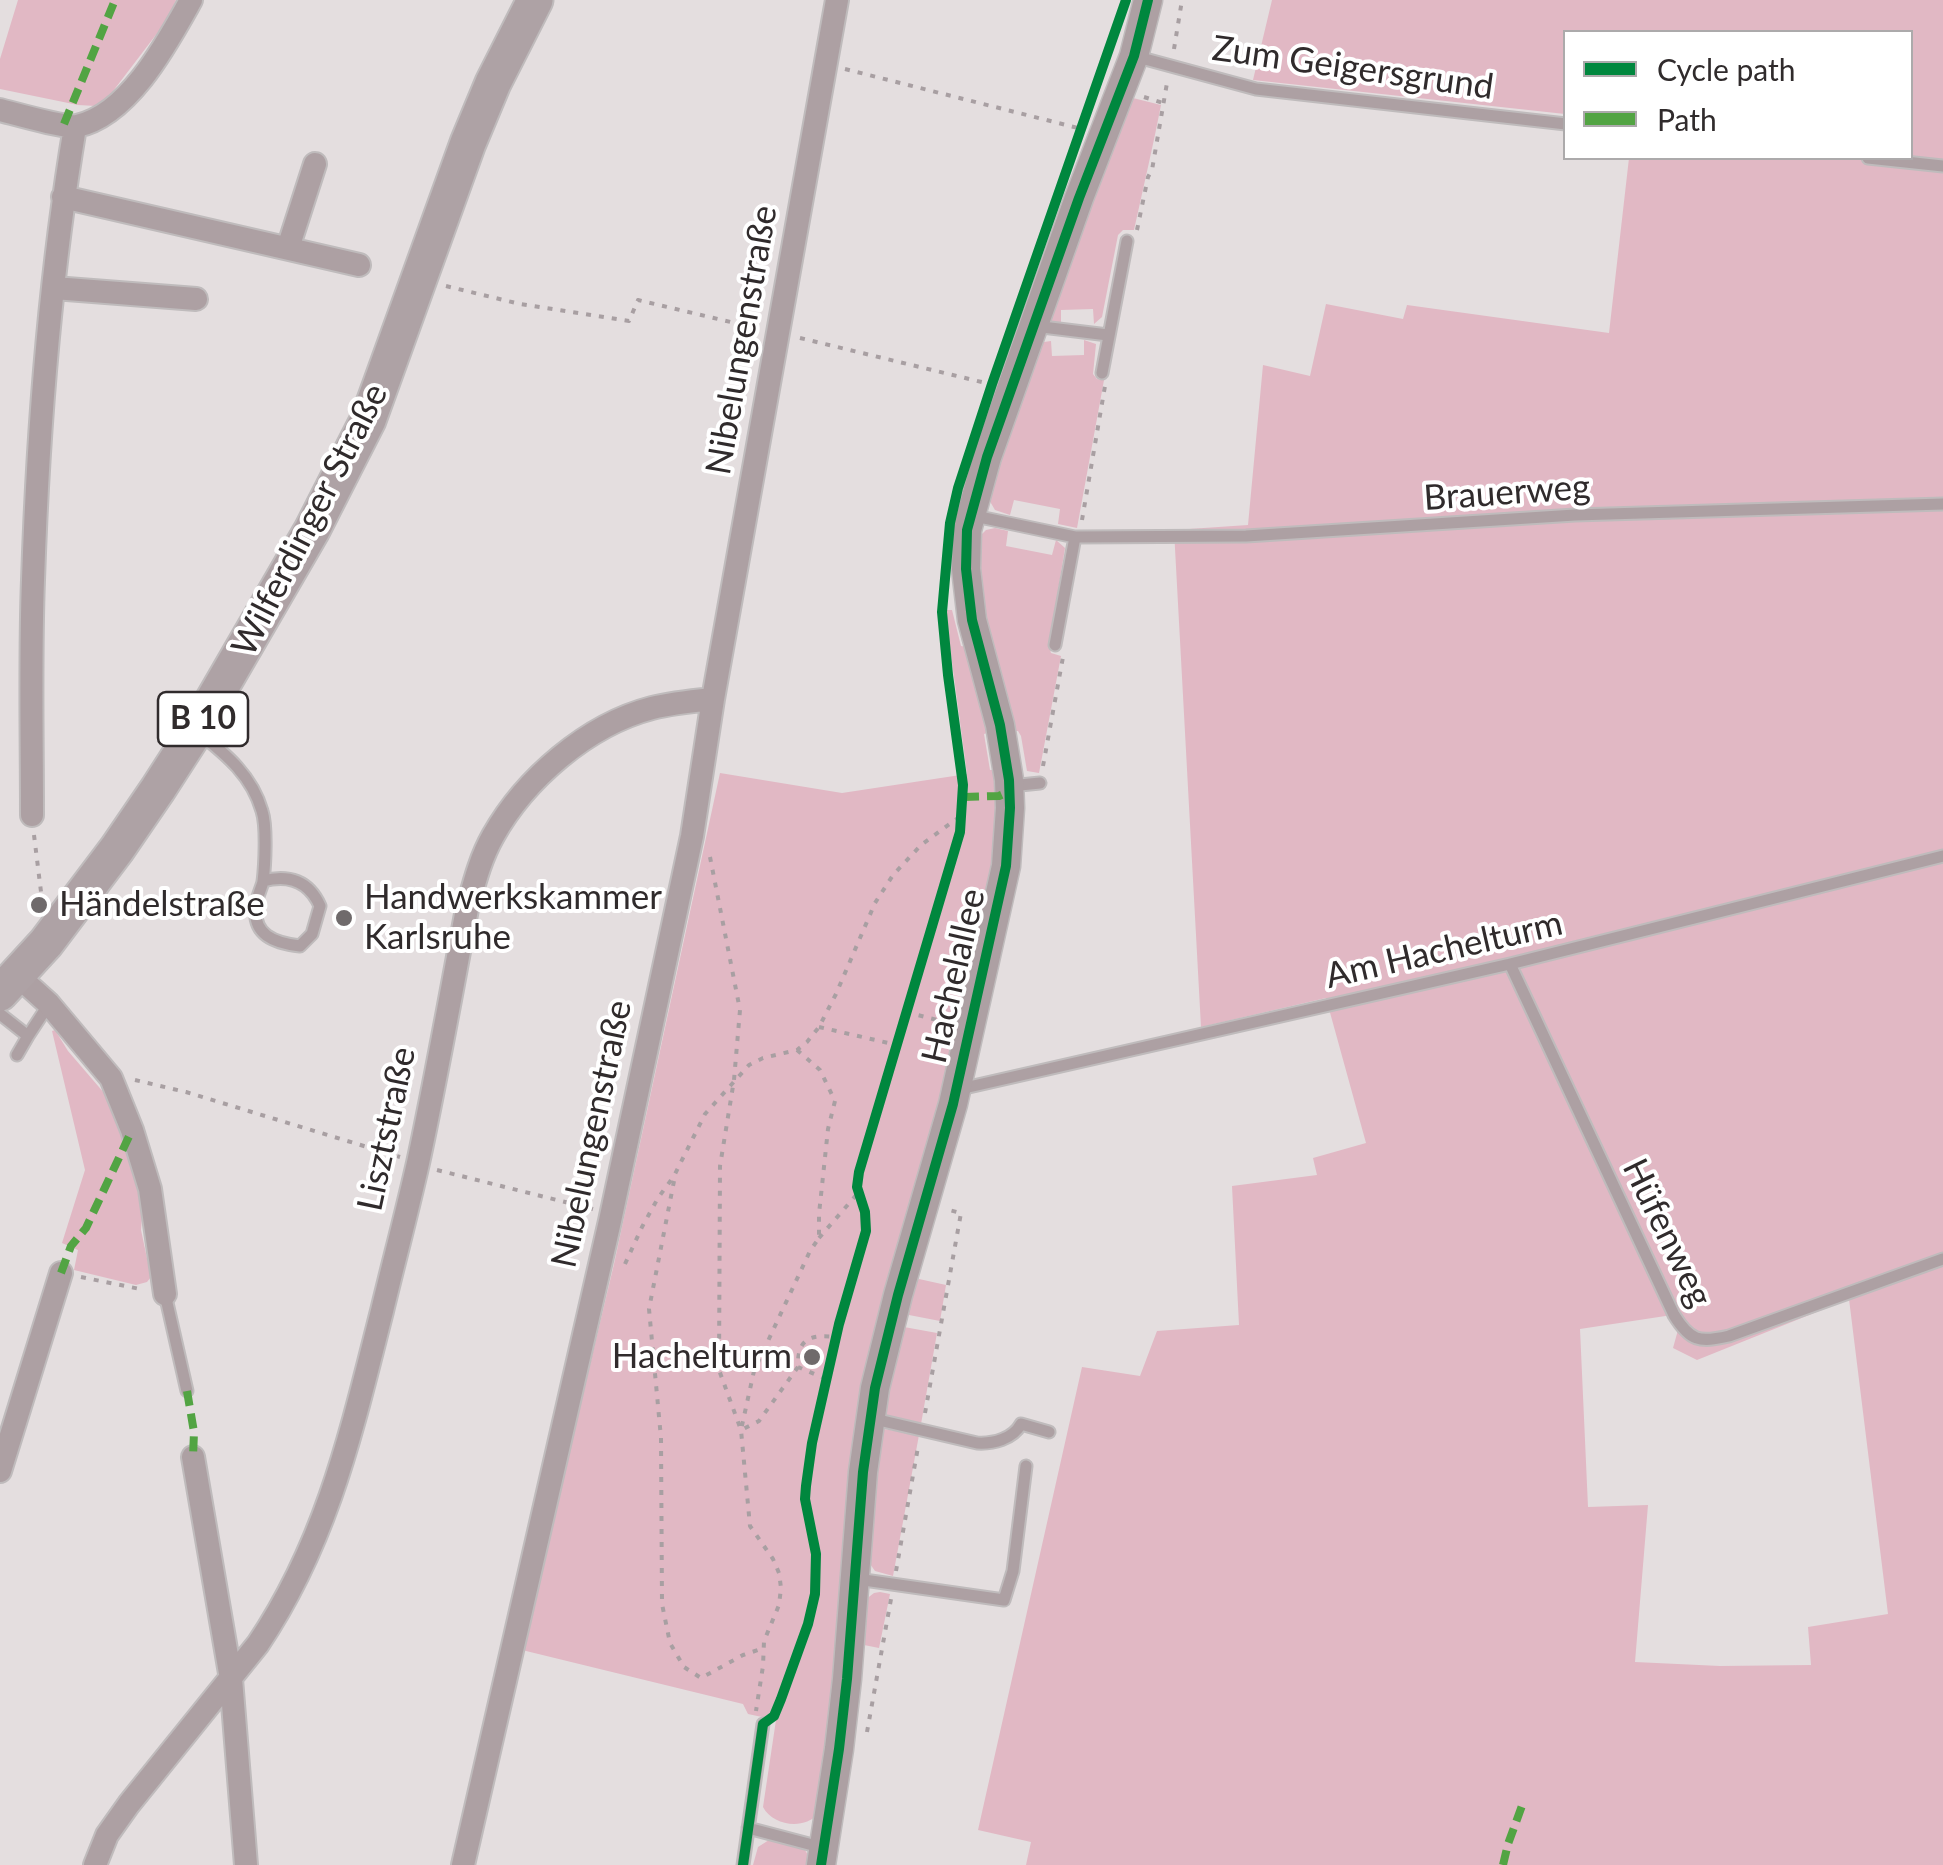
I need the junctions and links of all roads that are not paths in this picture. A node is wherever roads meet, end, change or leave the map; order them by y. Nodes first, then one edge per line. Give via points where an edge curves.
1 (191, 0) edge
2 (535, 0) edge
3 (838, 0) edge
4 (1150, 9) edge
5 (1134, 56) junction
6 (0, 110) edge
7 (1563, 124) edge
8 (75, 127) junction
9 (1887, 160) edge
10 (315, 164) dead end
11 (1943, 166) edge
12 (63, 197) junction
13 (1127, 241) road end
14 (288, 248) junction
15 (359, 264) dead end
16 (54, 288) junction
17 (196, 300) dead end
18 (1034, 326) junction
19 (1108, 334) junction
20 (1102, 373) road end
21 (1943, 504) edge
22 (970, 515) junction
23 (1075, 537) junction
24 (1056, 645) road end
25 (713, 699) junction
26 (196, 730) junction
27 (1040, 784) road end
28 (1010, 791) junction
29 (32, 815) road end
30 (1943, 856) edge
31 (263, 881) junction
32 (1510, 964) junction
33 (9, 985) edge
34 (48, 1004) junction
35 (0, 1014) edge
36 (28, 1036) junction
37 (17, 1056) dead end
38 (956, 1090) junction
39 (1943, 1259) edge
40 (61, 1273) road end
41 (165, 1294) joint
42 (187, 1391) dead end
43 (864, 1417) junction
44 (7, 1422) edge
45 (1050, 1432) dead end
46 (193, 1458) dead end
47 (1026, 1466) dead end
48 (0, 1470) edge
49 (854, 1579) junction
50 (231, 1679) junction
51 (763, 1724) dead end
52 (748, 1828) junction
53 (822, 1857) edge
54 (96, 1865) edge
55 (246, 1865) edge
56 (462, 1865) edge
57 (743, 1865) edge

1 - 8 street via 148,71 111,112
2 - 26 main road, Wilferdinger Straße / B 10 via 482,108 368,420
3 - 25 street, Nibelungenstraße
4 - 5 street, Hachelallee
5 - 7 lane, Zum Geigersgrund via 1256,89
5 - 18 street, Hachelallee
6 - 8 street
8 - 12 street
9 - 11 lane
10 - 14 street
12 - 14 street
12 - 16 street
13 - 19 lane
14 - 15 street
16 - 17 street
16 - 29 street via 33,580
18 - 19 lane
18 - 22 street, Hachelallee
19 - 20 lane
21 - 23 lane, Brauerweg via 1575,515 1246,536
22 - 23 lane
22 - 28 street, Hachelallee via 967,622
23 - 24 lane
25 - 50 street, Lisztstraße via 650,708 591,736 532,784 492,838 467,909 425,1166 347,1450 290,1591
25 - 56 street, Nibelungenstraße via 692,836 612,1214
26 - 31 lane via 252,786 264,815
26 - 33 main road, Wilferdinger Straße / B 10 via 116,849
27 - 28 lane
28 - 38 street, Hachelallee via 1006,866
30 - 32 lane, Am Hachelturm
31 - 31 lane via 258,926 264,936 300,946 312,934 320,906 314,892 279,877
32 - 38 lane, Am Hachelturm
32 - 39 lane, Hüfenweg via 1684,1332 1699,1339 1729,1336
33 - 34 street
34 - 36 lane
34 - 41 street via 112,1078 150,1188
35 - 36 lane
36 - 37 lane
38 - 43 street, Hachelallee
40 - 44 street
41 - 42 lane
43 - 45 lane via 986,1444 1021,1424
43 - 49 street, Hachelallee
44 - 48 street
46 - 50 street
47 - 49 lane via 1004,1600 896,1577
49 - 53 street, Hachelallee
50 - 54 street, Lisztstraße via 129,1804
50 - 55 street
51 - 52 lane
52 - 53 lane, Hachelallee
52 - 57 lane

